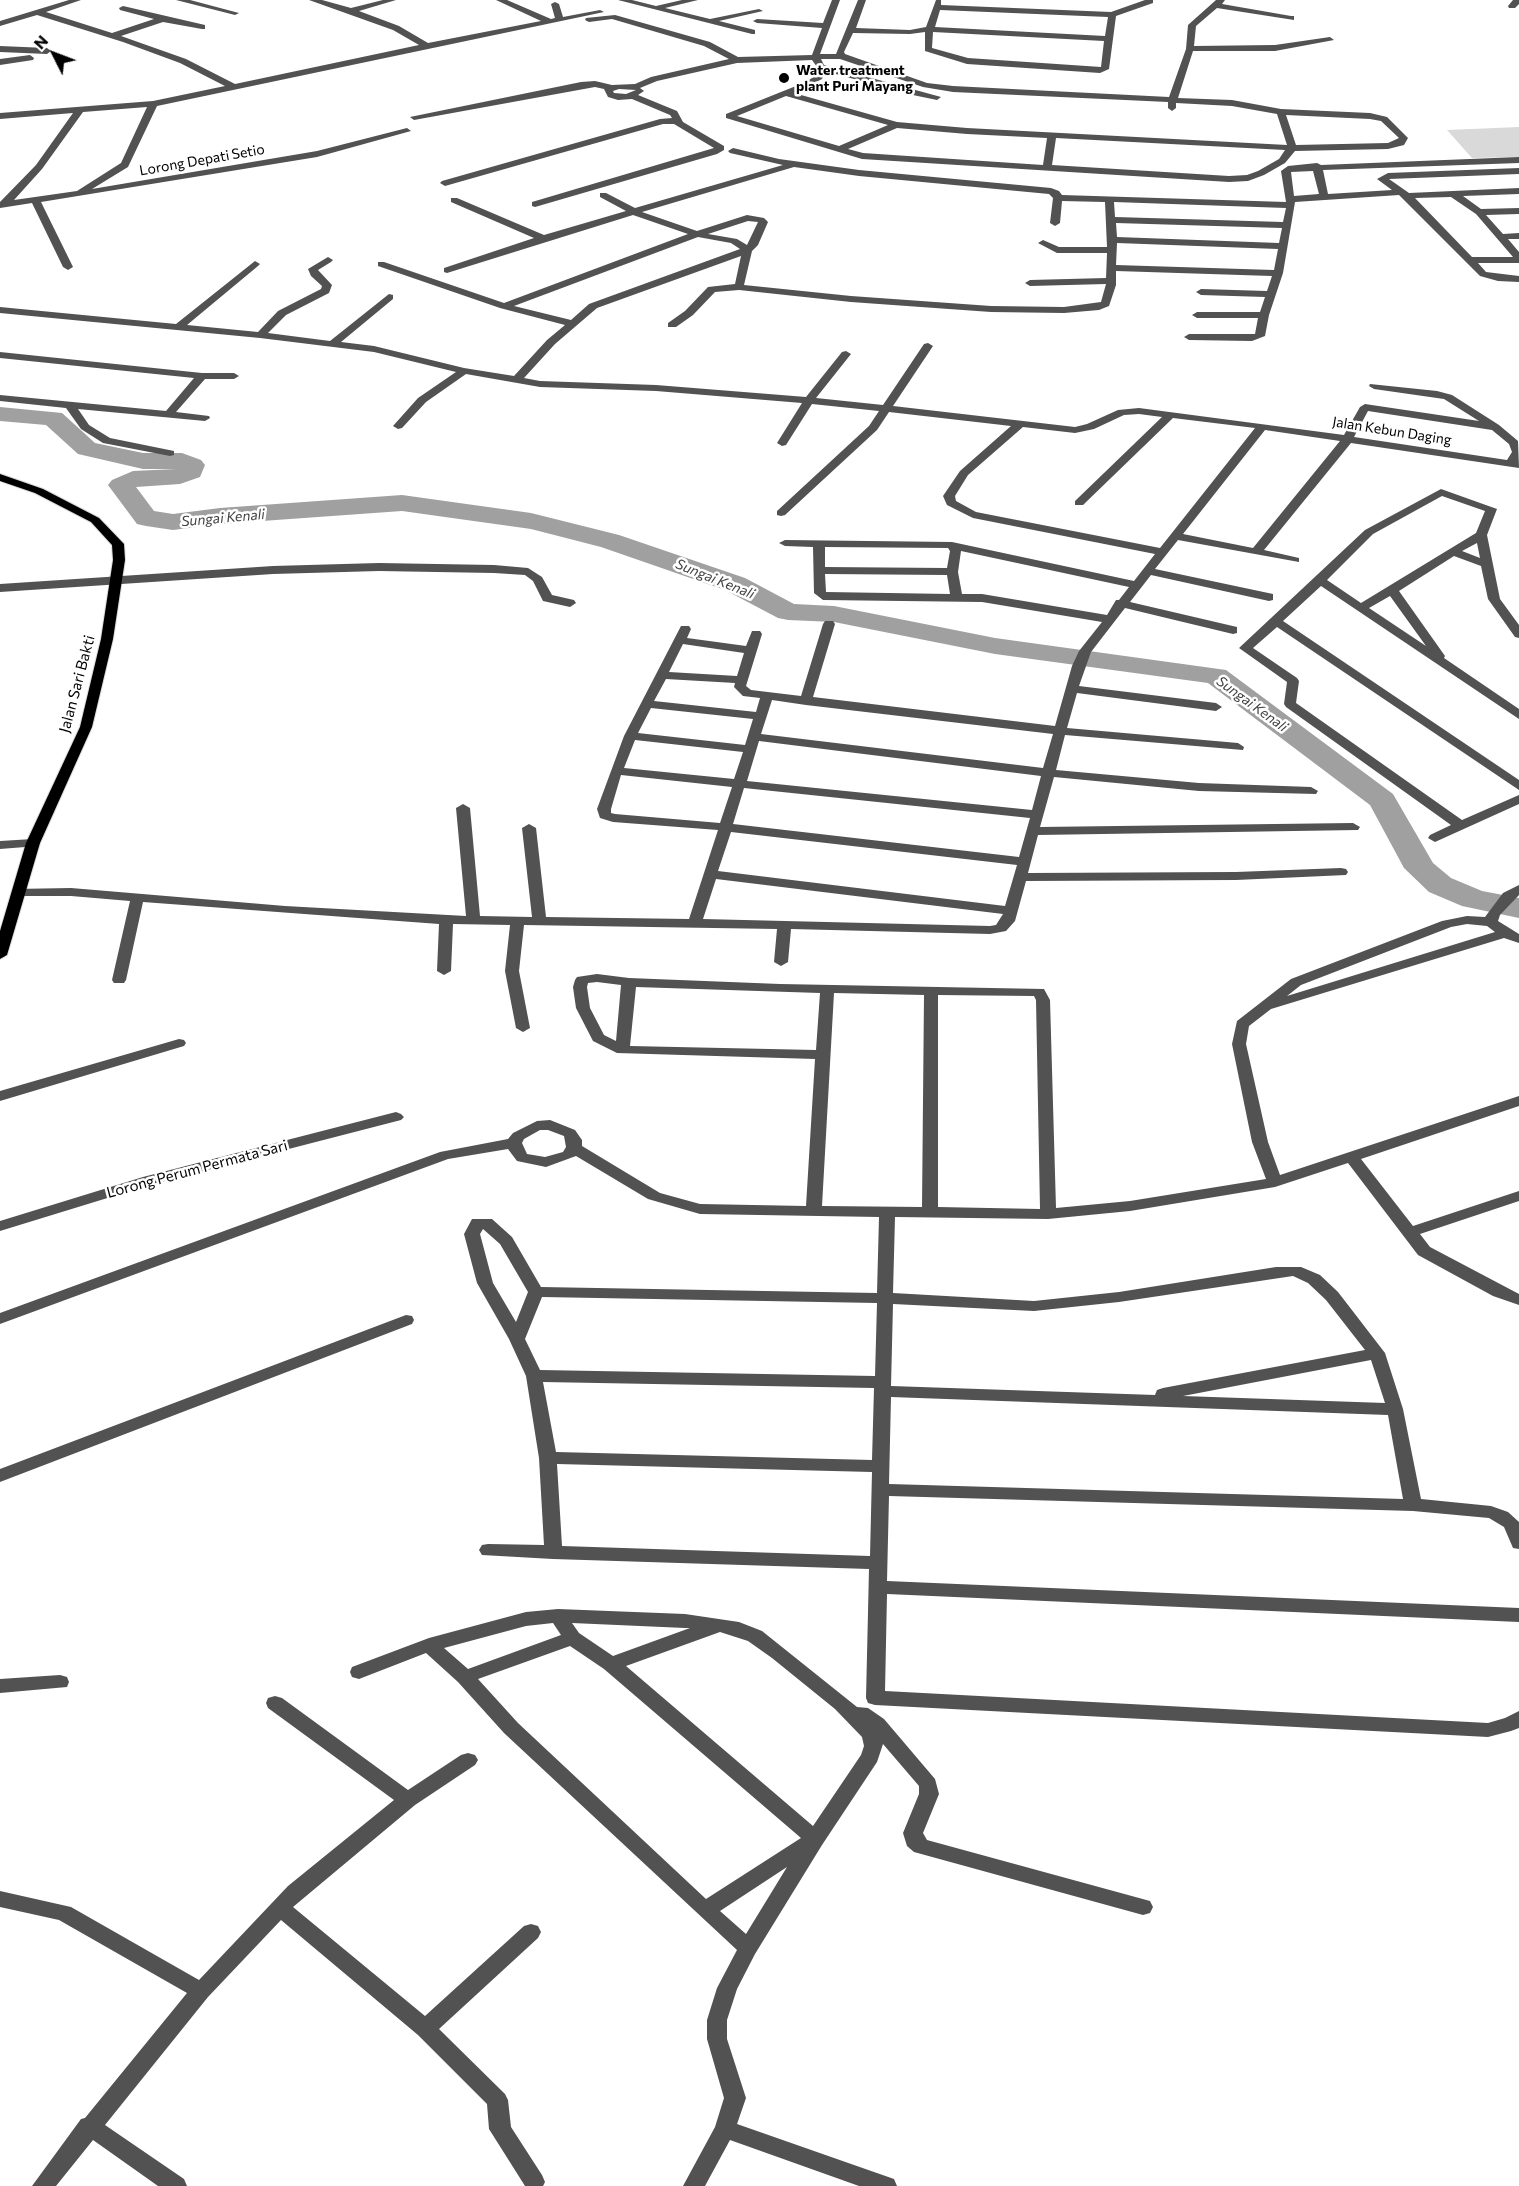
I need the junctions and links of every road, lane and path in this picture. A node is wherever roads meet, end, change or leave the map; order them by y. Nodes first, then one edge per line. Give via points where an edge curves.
1 (77, 0) edge
2 (180, 0) edge
3 (313, 0) edge
4 (392, 0) edge
5 (500, 0) edge
6 (622, 0) edge
7 (694, 0) edge
8 (763, 0) edge
9 (836, 0) edge
10 (862, 0) edge
11 (1150, 2) dead end
12 (1218, 3) edge
13 (555, 4) dead end
14 (123, 8) dead end
15 (653, 8) junction
16 (351, 11) junction
17 (600, 12) dead end
18 (39, 13) junction
19 (235, 14) dead end
20 (1113, 15) junction
21 (758, 16) junction
22 (1291, 18) dead end
23 (163, 19) junction
24 (560, 20) junction
25 (707, 21) junction
26 (550, 22) junction
27 (0, 24) edge
28 (827, 26) junction
29 (202, 27) dead end
30 (851, 30) junction
31 (538, 31) dead end
32 (752, 32) junction
33 (930, 33) junction
34 (111, 36) junction
35 (1330, 40) dead end
36 (747, 41) dead end
37 (1108, 43) junction
38 (427, 46) junction
39 (0, 49) edge
40 (1190, 49) junction
41 (47, 51) dead end
42 (841, 56) junction
43 (815, 57) junction
44 (30, 58) dead end
45 (737, 60) junction
46 (0, 62) edge
47 (821, 67) junction
48 (234, 87) junction
49 (634, 91) junction
50 (785, 93) junction
51 (153, 104) junction
52 (1172, 105) junction
53 (80, 110) junction
54 (1281, 112) junction
55 (0, 116) edge
56 (414, 117) dead end
57 (678, 122) junction
58 (896, 125) junction
59 (407, 132) dead end
60 (1052, 135) junction
61 (1292, 148) junction
62 (837, 150) junction
63 (733, 152) dead end
64 (1519, 160) edge
65 (799, 164) junction
66 (1317, 166) junction
67 (1047, 167) junction
68 (1519, 171) edge
69 (445, 183) dead end
70 (1519, 191) edge
71 (1452, 193) junction
72 (77, 194) junction
73 (1403, 194) junction
74 (603, 195) dead end
75 (1324, 197) junction
76 (1058, 198) junction
77 (1108, 199) junction
78 (35, 200) junction
79 (454, 200) dead end
80 (1291, 202) junction
81 (3, 204) edge
82 (535, 204) dead end
83 (634, 211) junction
84 (1519, 211) edge
85 (1479, 212) junction
86 (1111, 220) junction
87 (1055, 223) dead end
88 (1287, 225) junction
89 (697, 234) junction
90 (1519, 236) edge
91 (1500, 237) junction
92 (543, 238) junction
93 (1043, 243) dead end
94 (1111, 245) junction
95 (1283, 246) junction
96 (747, 250) junction
97 (1170, 256) junction
98 (1519, 259) edge
99 (328, 260) dead end
100 (1470, 260) junction
101 (255, 264) dead end
102 (381, 264) dead end
103 (68, 267) dead end
104 (1112, 268) junction
105 (447, 270) dead end
106 (1278, 273) junction
107 (1519, 279) edge
108 (1112, 281) junction
109 (1030, 283) dead end
110 (739, 287) junction
111 (1201, 292) dead end
112 (1271, 294) junction
113 (389, 297) dead end
114 (504, 306) junction
115 (0, 310) edge
116 (1197, 315) dead end
117 (1264, 315) junction
118 (573, 324) junction
119 (672, 325) dead end
120 (178, 327) junction
121 (260, 335) junction
122 (1189, 337) dead end
123 (332, 344) junction
124 (928, 346) dead end
125 (846, 354) dead end
126 (0, 355) edge
127 (464, 371) junction
128 (202, 376) junction
129 (234, 376) dead end
130 (516, 380) junction
131 (0, 398) edge
132 (809, 400) junction
133 (69, 404) junction
134 (1365, 406) junction
135 (886, 409) junction
136 (169, 414) junction
137 (1171, 414) junction
138 (205, 418) dead end
139 (1020, 424) junction
140 (398, 426) dead end
141 (1262, 426) junction
142 (1495, 427) junction
143 (1347, 440) junction
144 (782, 443) dead end
145 (170, 453) dead end
146 (1514, 465) edge
147 (0, 477) edge
148 (1079, 503) dead end
149 (781, 513) dead end
150 (1481, 535) junction
151 (1175, 536) junction
152 (786, 543) dead end
153 (819, 544) junction
154 (952, 544) junction
155 (1161, 552) junction
156 (1256, 552) junction
157 (1453, 552) junction
158 (1295, 560) dead end
159 (1487, 564) junction
160 (820, 570) junction
161 (1147, 571) junction
162 (952, 572) junction
163 (115, 579) junction
164 (1320, 580) junction
165 (1135, 585) junction
166 (0, 588) edge
167 (1392, 590) junction
168 (1269, 597) dead end
169 (957, 598) junction
170 (570, 603) dead end
171 (1120, 603) junction
172 (1361, 608) junction
173 (1108, 619) junction
174 (1276, 621) junction
175 (829, 624) dead end
176 (685, 629) dead end
177 (1233, 630) dead end
178 (756, 634) dead end
179 (1519, 634) edge
180 (678, 640) junction
181 (751, 650) junction
182 (1446, 665) junction
183 (662, 675) junction
184 (742, 680) junction
185 (1073, 689) junction
186 (766, 696) junction
187 (806, 701) junction
188 (648, 704) junction
189 (1216, 707) dead end
190 (1519, 715) edge
191 (760, 716) junction
192 (1060, 730) junction
193 (630, 736) junction
194 (752, 743) junction
195 (1238, 747) dead end
196 (616, 771) junction
197 (1050, 773) junction
198 (740, 784) junction
199 (1519, 786) edge
200 (1311, 791) dead end
201 (1519, 799) edge
202 (463, 808) dead end
203 (1038, 815) junction
204 (1353, 826) dead end
205 (1461, 826) junction
206 (726, 827) junction
207 (529, 828) dead end
208 (1033, 831) junction
209 (1435, 838) dead end
210 (33, 843) junction
211 (0, 845) edge
212 (1024, 862) junction
213 (1341, 873) dead end
214 (710, 874) junction
215 (1020, 877) junction
216 (19, 892) junction
217 (1514, 892) edge
218 (137, 898) junction
219 (1009, 911) junction
220 (1492, 918) junction
221 (446, 920) junction
222 (473, 920) junction
223 (539, 921) junction
224 (518, 922) junction
225 (696, 923) junction
226 (4, 925) edge
227 (784, 926) junction
228 (1505, 933) junction
229 (1519, 939) edge
230 (0, 956) edge
231 (781, 962) dead end
232 (444, 971) dead end
233 (119, 980) dead end
234 (629, 982) junction
235 (826, 989) junction
236 (931, 991) junction
237 (1265, 1008) junction
238 (523, 1029) dead end
239 (179, 1043) dead end
240 (622, 1050) junction
241 (822, 1055) junction
242 (0, 1096) edge
243 (1519, 1101) edge
244 (396, 1117) dead end
245 (514, 1143) junction
246 (574, 1148) junction
247 (1352, 1156) junction
248 (1275, 1182) junction
249 (1519, 1196) edge
250 (814, 1210) junction
251 (887, 1211) junction
252 (930, 1212) junction
253 (1048, 1214) junction
254 (0, 1226) edge
255 (1410, 1232) junction
256 (536, 1292) junction
257 (885, 1298) junction
258 (1519, 1300) edge
259 (0, 1319) edge
260 (406, 1320) dead end
261 (517, 1339) junction
262 (1377, 1353) junction
263 (534, 1376) junction
264 (882, 1386) junction
265 (1136, 1399) junction
266 (1395, 1409) junction
267 (548, 1458) junction
268 (881, 1466) junction
269 (0, 1476) edge
270 (880, 1490) junction
271 (1413, 1505) junction
272 (1519, 1543) edge
273 (488, 1550) dead end
274 (553, 1552) junction
275 (878, 1563) junction
276 (878, 1587) junction
277 (1519, 1615) edge
278 (558, 1616) junction
279 (720, 1625) junction
280 (572, 1638) junction
281 (429, 1645) junction
282 (612, 1664) junction
283 (358, 1672) dead end
284 (465, 1677) junction
285 (60, 1682) dead end
286 (0, 1686) edge
287 (275, 1703) dead end
288 (842, 1704) junction
289 (1519, 1718) edge
290 (468, 1760) dead end
291 (408, 1800) junction
292 (815, 1839) junction
293 (0, 1899) edge
294 (1143, 1907) dead end
295 (280, 1908) junction
296 (705, 1910) junction
297 (531, 1932) dead end
298 (748, 1948) junction
299 (201, 1991) junction
300 (424, 2029) junction
301 (89, 2126) junction
302 (725, 2129) junction
303 (534, 2182) dead end
304 (43, 2186) edge
305 (176, 2186) edge
306 (694, 2186) edge
307 (886, 2186) edge

1 - 18 street
2 - 19 street
3 - 16 street
4 - 16 street
5 - 26 street
6 - 15 street
7 - 15 street
8 - 21 street
9 - 28 street
10 - 30 street
11 - 20 street
12 - 22 street
12 - 40 street via 1192,25
13 - 24 street
14 - 23 street
15 - 25 street
16 - 38 street via 403,31
17 - 24 street
18 - 27 street
18 - 34 street
20 - 33 street via 937,5
20 - 37 street
21 - 25 street
21 - 28 street
21 - 32 street
23 - 29 street
23 - 34 street
24 - 26 street
25 - 32 street
26 - 38 street
28 - 43 street
30 - 33 street
30 - 42 street
31 - 45 street via 612,16 706,44
32 - 36 street
33 - 37 street
33 - 37 street via 928,49 963,61 1100,70 1105,69
34 - 48 street via 183,61
35 - 40 street via 1275,48
38 - 48 street
39 - 41 street
40 - 52 street
42 - 43 street
42 - 52 street via 926,85 953,89
43 - 45 street
43 - 47 street
44 - 46 street
45 - 49 street via 654,79
47 - 50 street via 818,79
47 - 52 street via 933,97
48 - 51 street
49 - 56 street via 611,95 608,90 612,88 581,85
49 - 57 street via 674,112
50 - 58 street
50 - 62 street via 729,116
51 - 53 street
51 - 72 street via 125,165
52 - 54 street via 1233,105
53 - 55 street
53 - 81 street via 39,167
54 - 61 street
54 - 61 street via 1384,119 1404,138 1401,143 1388,146
57 - 69 street via 663,121
57 - 82 street via 721,148
58 - 60 street
58 - 62 street
59 - 72 street, Lorong Depati Setio via 317,154
60 - 61 street
60 - 67 street
61 - 67 street via 1282,160 1248,178
62 - 67 street via 862,156
63 - 65 street
64 - 66 street
65 - 76 street via 1051,191
65 - 83 street
66 - 75 street
66 - 80 street via 1286,171
68 - 73 street via 1382,178
70 - 71 street
71 - 73 street
71 - 85 street
72 - 78 street, Lorong Depati Setio
73 - 75 street
73 - 100 street
74 - 83 street
75 - 80 street
76 - 77 street
76 - 87 street
77 - 80 street
77 - 86 street
78 - 81 street, Lorong Depati Setio
78 - 103 street
79 - 92 street
80 - 88 street
83 - 89 street
83 - 92 street
84 - 85 street
85 - 91 street
86 - 88 street
86 - 94 street
88 - 95 street
89 - 96 street via 734,241
89 - 96 street via 747,218 761,219 753,245
89 - 114 street
90 - 91 street
91 - 98 street
92 - 105 street
93 - 94 street via 1057,250
94 - 97 street
94 - 104 street
95 - 97 street
95 - 106 street
96 - 110 street
96 - 118 street via 593,306
97 - 104 street
97 - 106 street
98 - 100 street
99 - 121 street via 313,270 327,285 325,291 282,313
100 - 107 street via 1487,277
101 - 120 street
102 - 114 street
104 - 108 street
106 - 112 street
108 - 109 street
108 - 110 street via 1105,304 1064,310 873,301
110 - 119 street via 712,289
111 - 112 street
112 - 117 street
113 - 123 street
114 - 118 street
115 - 120 street, Jalan Kebun Daging
116 - 117 street
117 - 122 street via 1258,338
118 - 130 street via 550,342
120 - 121 street, Jalan Kebun Daging
121 - 123 street, Jalan Kebun Daging
123 - 127 street, Jalan Kebun Daging via 385,351
124 - 135 street
125 - 132 street
126 - 128 street
127 - 130 street, Jalan Kebun Daging
127 - 140 street via 422,400
128 - 129 street
128 - 136 street
130 - 132 street, Jalan Kebun Daging
131 - 133 street
132 - 135 street, Jalan Kebun Daging
132 - 144 street
133 - 136 street
133 - 145 street via 85,427 107,441
134 - 142 street
134 - 142 street via 1376,381 1443,395
134 - 143 street
135 - 139 street, Jalan Kebun Daging
135 - 149 street via 873,428
136 - 138 street
137 - 139 street, Jalan Kebun Daging via 1128,411 1075,430
137 - 141 street, Jalan Kebun Daging
137 - 148 street
139 - 155 street via 964,473 949,496 951,503 973,515
141 - 143 street, Jalan Kebun Daging
141 - 151 street
142 - 146 street via 1518,448
143 - 146 street, Jalan Kebun Daging
143 - 156 street
147 - 163 main road, Jalan Sari Bakti via 39,491 94,520 118,544
150 - 157 street
150 - 159 street
150 - 164 street via 1491,509 1441,492 1369,532
151 - 155 street
151 - 156 street
152 - 153 street
153 - 154 street
153 - 160 street
154 - 162 street via 956,551
154 - 165 street
155 - 161 street
156 - 158 street
157 - 159 street
157 - 167 street
159 - 179 street via 1494,599
160 - 162 street
160 - 169 street via 819,593 828,597
161 - 165 street
161 - 168 street
162 - 169 street
163 - 166 street
163 - 170 street via 379,567 516,570 535,576 547,598
163 - 210 main road, Jalan Sari Bakti via 107,639 86,727
164 - 172 street
164 - 174 street
165 - 171 street
167 - 172 street
167 - 182 street
169 - 173 street via 1004,600
171 - 173 street
171 - 177 street
172 - 182 street
173 - 185 street via 1085,651
174 - 199 street
174 - 205 street via 1245,648 1293,681 1290,704
175 - 187 street
176 - 180 street
178 - 181 street
180 - 181 street
180 - 183 street
181 - 184 street
182 - 190 street
183 - 184 street
183 - 188 street
184 - 186 street via 741,690
185 - 189 street
185 - 192 street
186 - 187 street
186 - 191 street
187 - 192 street
188 - 191 street
188 - 193 street
191 - 194 street
192 - 195 street
192 - 197 street
193 - 194 street
193 - 196 street
194 - 197 street
194 - 198 street
196 - 198 street
196 - 206 street via 605,815 613,819
197 - 200 street via 1198,787
197 - 203 street
198 - 203 street
198 - 206 street
201 - 205 street
202 - 222 street
203 - 208 street
204 - 208 street
205 - 209 street
206 - 212 street
206 - 214 street
207 - 223 street
208 - 212 street
210 - 211 street
210 - 216 main road, Jalan Sari Bakti
212 - 215 street
213 - 215 street
214 - 219 street
214 - 225 street
215 - 219 street
216 - 218 street via 71,891
216 - 226 main road, Jalan Sari Bakti
217 - 220 street
218 - 221 street
218 - 233 street
219 - 227 street via 1008,921 1001,928 990,930
220 - 228 street
220 - 237 street via 1446,924 1296,982
221 - 222 street
221 - 232 street
222 - 224 street
223 - 224 street
223 - 225 street
224 - 238 street via 512,971
225 - 227 street
226 - 230 main road, Jalan Sari Bakti
227 - 231 street
228 - 229 street
228 - 237 street
234 - 235 street
234 - 240 street
234 - 240 street via 597,978 582,980 580,987 583,1008 598,1038
235 - 236 street
235 - 241 street
236 - 252 street
236 - 253 street via 1039,992 1043,1000
237 - 248 street via 1242,1024 1239,1044 1260,1142
239 - 242 street
240 - 241 street
241 - 250 street
243 - 247 street
244 - 254 street, Lorong Perum Permata Sari via 148,1180
245 - 246 street via 522,1158 546,1162 568,1155
245 - 246 street via 526,1130 549,1125 570,1133
245 - 259 street via 445,1155
246 - 250 street via 654,1196 700,1209
247 - 248 street
247 - 255 street
248 - 253 street via 1130,1206
249 - 255 street
250 - 251 street
251 - 252 street
251 - 257 street
252 - 253 street
255 - 258 street via 1424,1251
256 - 257 street
256 - 261 street
256 - 261 street via 506,1241 486,1223 475,1225 472,1234 485,1283
257 - 262 street via 1034,1306 1295,1271 1314,1279 1332,1296
257 - 264 street
260 - 269 street
261 - 263 street
262 - 265 street
262 - 266 street
263 - 264 street
263 - 267 street
264 - 265 street
264 - 268 street
265 - 266 street
266 - 271 street
267 - 268 street
267 - 274 street
268 - 270 street
270 - 271 street
270 - 275 street
271 - 272 street via 1491,1512 1511,1523
273 - 274 street
274 - 275 street
275 - 276 street
276 - 277 street
276 - 289 street via 875,1698 1488,1730
278 - 279 street
278 - 280 street
278 - 281 street via 526,1619
279 - 282 street
279 - 288 street via 755,1636
280 - 282 street
280 - 284 street
281 - 283 street
281 - 284 street
282 - 292 street
284 - 296 street via 511,1728
285 - 286 street
287 - 291 street
288 - 292 street via 871,1734 874,1746
288 - 294 street via 877,1725 928,1784 929,1794 913,1833 921,1846
290 - 291 street
291 - 295 street
292 - 296 street
292 - 298 street
293 - 299 street via 64,1913
295 - 299 street
295 - 300 street
296 - 298 street
297 - 300 street
298 - 302 street via 727,1988 717,2020 717,2039 735,2097
299 - 301 street
300 - 303 street via 497,2100 500,2128
301 - 304 street
301 - 305 street
302 - 306 street
302 - 307 street

